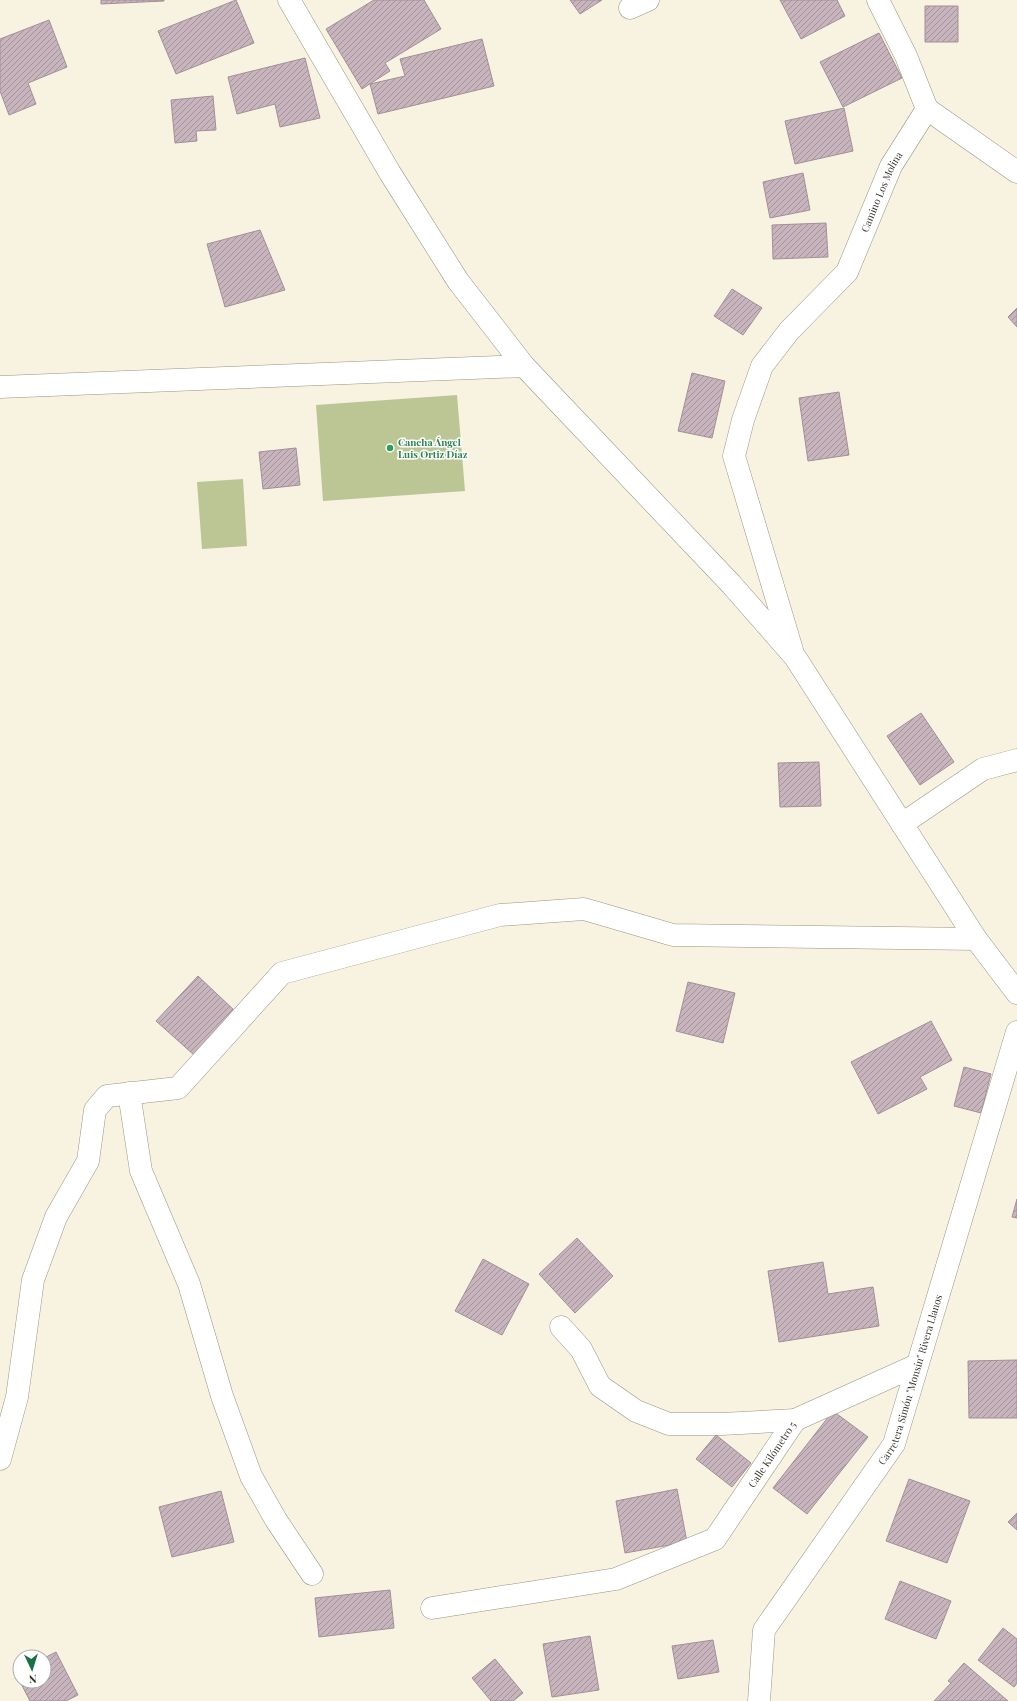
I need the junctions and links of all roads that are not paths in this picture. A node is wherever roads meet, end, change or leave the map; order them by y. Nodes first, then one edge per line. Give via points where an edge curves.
1 (289, 0) edge
2 (878, 0) edge
3 (927, 109) junction
4 (1017, 172) edge
5 (524, 366) junction
6 (0, 387) edge
7 (795, 657) junction
8 (1017, 760) edge
9 (902, 824) junction
10 (976, 939) junction
11 (1017, 993) edge
12 (1017, 1032) edge
13 (129, 1093) junction
14 (562, 1327) dead end
15 (917, 1365) junction
16 (795, 1420) junction
17 (0, 1459) edge
18 (312, 1574) dead end
19 (432, 1608) dead end
20 (759, 1701) edge

1 - 5 street via 390,173 458,281
2 - 3 street via 906,56
3 - 4 street
3 - 7 street, Camino Los Molina via 891,166 847,272 789,331 762,366 743,420 734,456
5 - 6 street
5 - 7 street via 731,584
7 - 9 street
8 - 9 street via 983,769
9 - 10 street
10 - 11 street
10 - 13 street via 673,935 584,909 500,915 282,973 178,1088
12 - 15 street, Carretera Simón "Monsín" Rivera Llanos
13 - 17 street via 107,1096 96,1110 88,1161 56,1216 33,1280 17,1397
13 - 18 street via 141,1171 189,1284 222,1396 251,1476 276,1520
14 - 16 street via 581,1349 600,1386 636,1411 669,1424
15 - 16 street, Calle Kilómetro 5
15 - 20 street, Carretera Simón "Monsín" Rivera Llanos via 894,1444 764,1630
16 - 19 street, Calle Kilómetro 5 via 715,1539 616,1579

